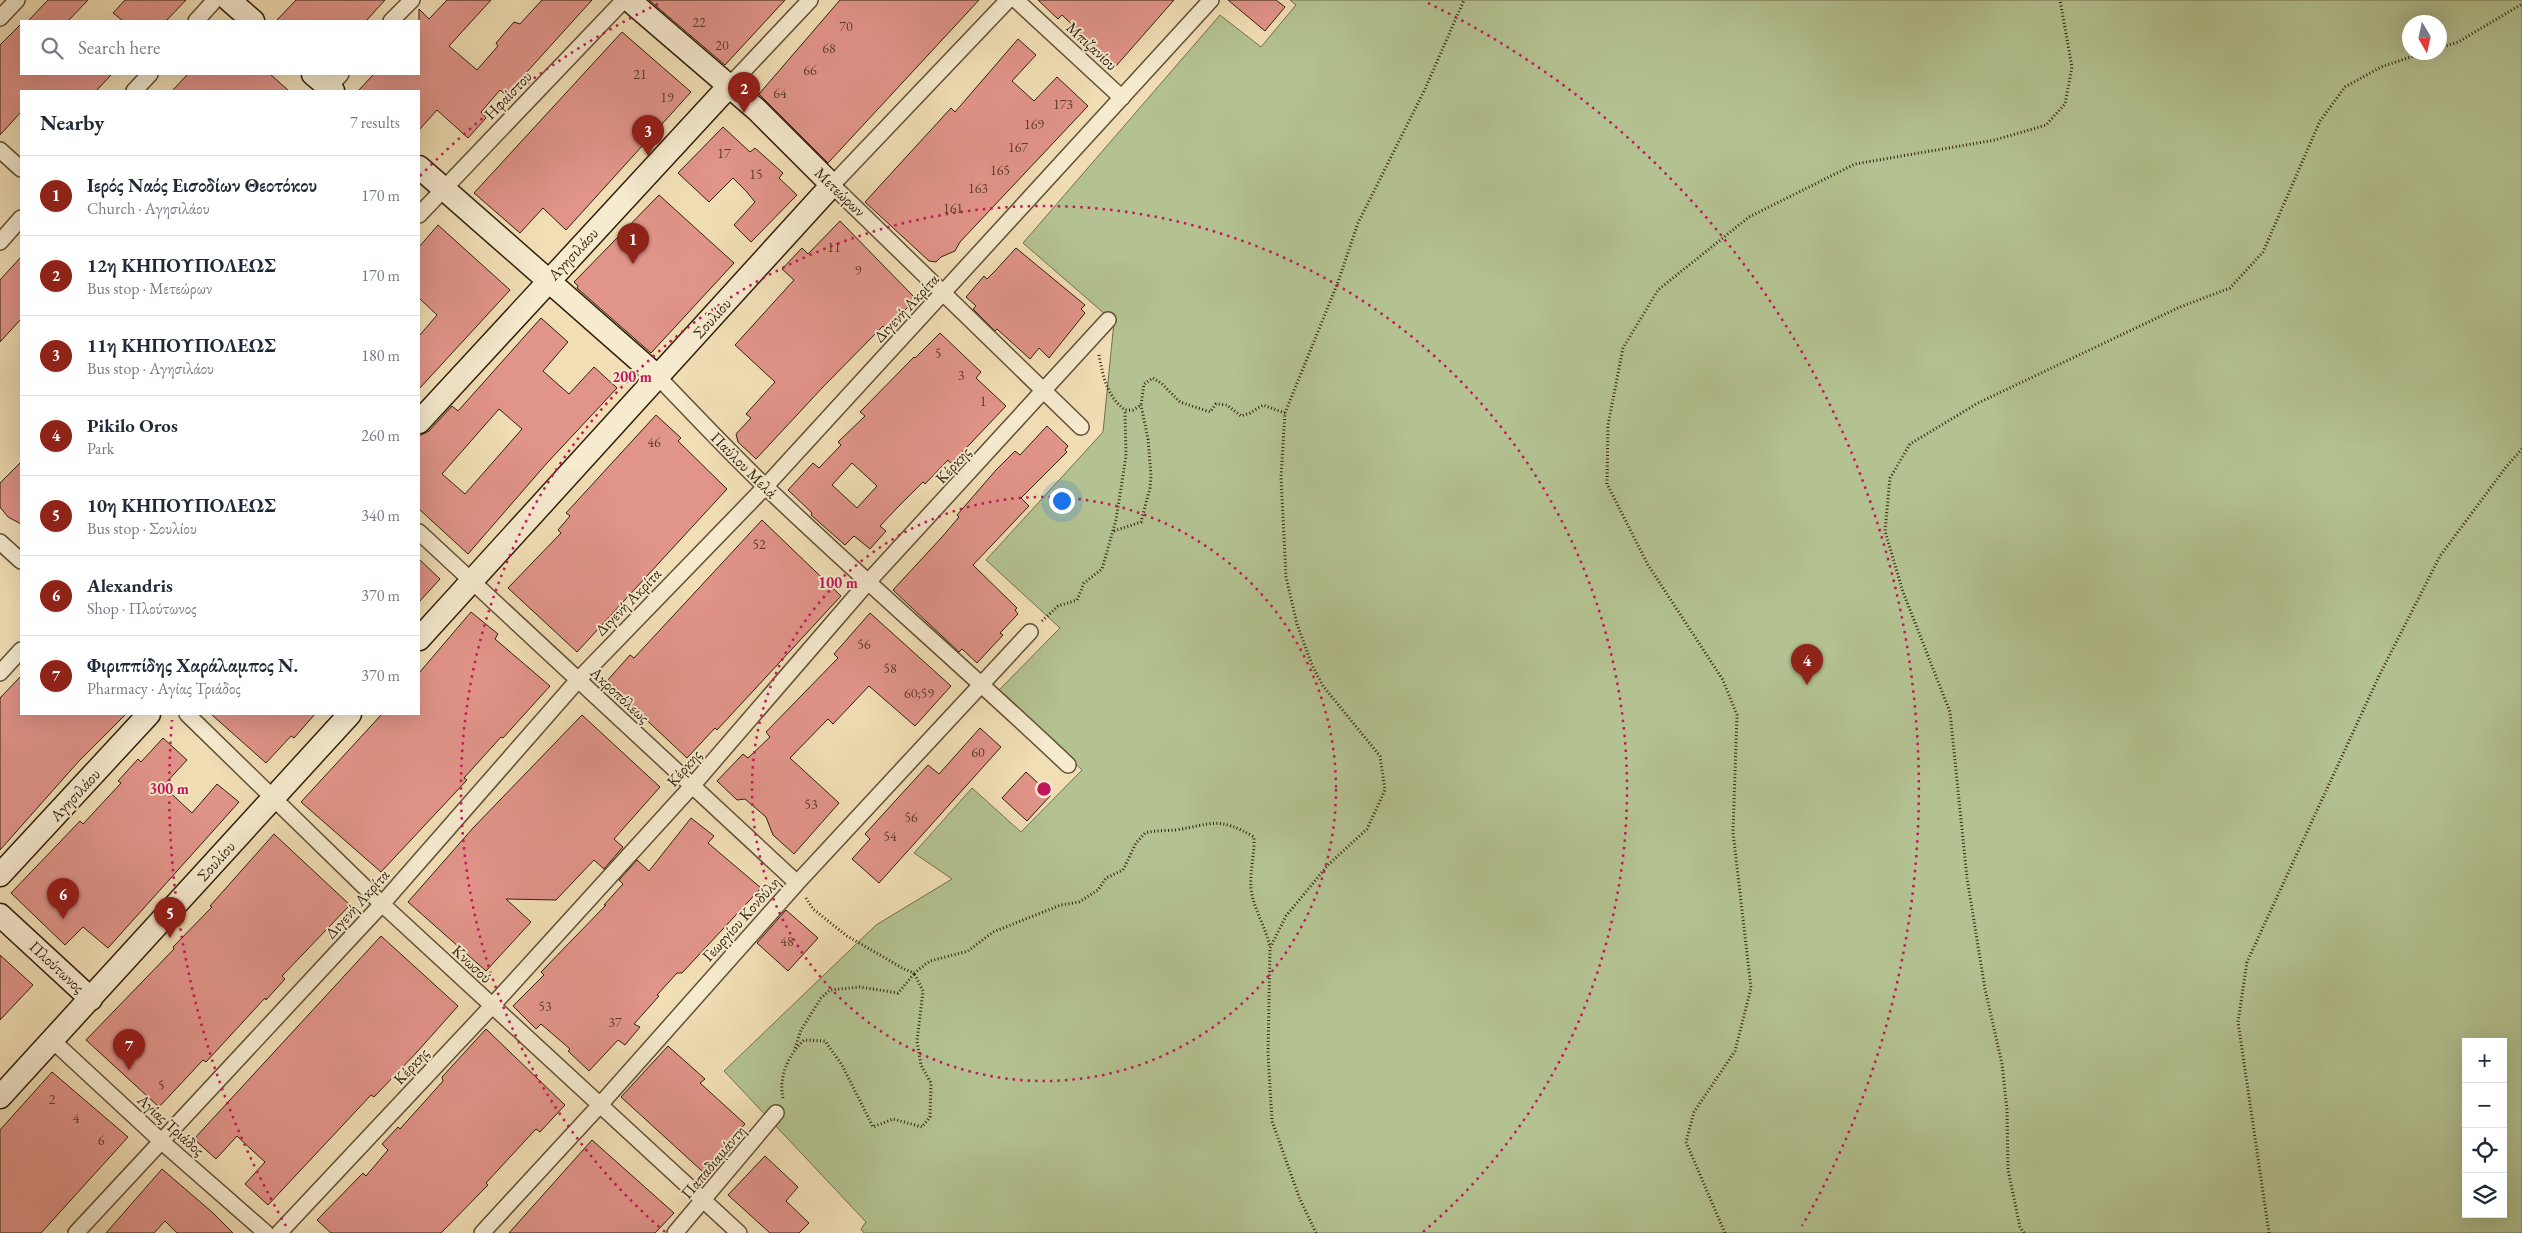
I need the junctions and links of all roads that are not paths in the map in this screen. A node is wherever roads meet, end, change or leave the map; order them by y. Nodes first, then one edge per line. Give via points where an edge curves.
1 (17, 0) edge
2 (215, 0) edge
3 (229, 0) edge
4 (412, 0) edge
5 (624, 0) edge
6 (630, 0) edge
7 (810, 0) edge
8 (1008, 0) edge
9 (1016, 0) edge
10 (1211, 0) edge
11 (0, 18) edge
12 (197, 20) edge
13 (252, 20) edge
14 (392, 20) edge
15 (149, 75) edge
16 (730, 86) junction
17 (135, 90) edge
18 (1122, 98) junction
19 (0, 150) edge
20 (20, 168) edge
21 (420, 168) edge
22 (832, 185) junction
23 (443, 188) junction
24 (420, 214) edge
25 (20, 219) edge
26 (0, 242) edge
27 (549, 281) junction
28 (944, 292) junction
29 (1108, 320) dead end
30 (658, 377) junction
31 (1045, 391) junction
32 (420, 421) edge
33 (1082, 427) dead end
34 (765, 487) junction
35 (420, 533) edge
36 (0, 542) edge
37 (20, 560) edge
38 (471, 581) junction
39 (868, 582) junction
40 (1030, 632) road end
41 (420, 638) edge
42 (20, 651) edge
43 (0, 672) edge
44 (578, 680) junction
45 (983, 684) junction
46 (148, 715) edge
47 (188, 715) edge
48 (349, 715) edge
49 (1068, 765) dead end
50 (692, 786) junction
51 (272, 800) junction
52 (0, 875) edge
53 (797, 883) junction
54 (382, 904) junction
55 (0, 915) edge
56 (91, 999) junction
57 (492, 1006) junction
58 (53, 1041) junction
59 (3, 1087) edge
60 (599, 1106) junction
61 (776, 1114) road end
62 (161, 1141) junction
63 (704, 1200) junction
64 (76, 1233) edge
65 (266, 1233) edge
66 (279, 1233) edge
67 (482, 1233) edge
68 (675, 1233) edge
69 (739, 1233) edge

1 - 11 street
2 - 12 street
3 - 13 street
4 - 14 street
5 - 23 street, Ηφαίστου
6 - 16 street, Μετεώρων
7 - 16 street, Αγησιλάου
8 - 22 street, Σουλίου
9 - 18 street, Μπιζανίου
10 - 18 street, Διγενή Ακρίτα
15 - 17 street
16 - 22 street, Μετεώρων
16 - 27 street, Αγησιλάου
18 - 28 street, Διγενή Ακρίτα
19 - 20 street
21 - 23 street, Παύλου Μελά
22 - 28 street, Μετεώρων
22 - 30 street, Σουλίου
23 - 24 street, Ηφαίστου
23 - 27 street, Παύλου Μελά
25 - 26 street
27 - 30 street, Παύλου Μελά
27 - 32 street, Αγησιλάου
28 - 31 street, Μετεώρων
28 - 34 street, Διγενή Ακρίτα
29 - 31 street, Κέρκης
30 - 34 street, Παύλου Μελά
30 - 38 street, Σουλίου
31 - 33 street, Μετεώρων
31 - 39 street, Κέρκης
34 - 39 street, Παύλου Μελά
34 - 44 street, Διγενή Ακρίτα
35 - 38 street, Ακροπόλεως
36 - 37 street
38 - 41 street, Σουλίου
38 - 44 street, Ακροπόλεως
39 - 45 street, Παύλου Μελά
39 - 50 street, Κέρκης
40 - 45 street, Γεωργίου Κονδύλη
42 - 43 street
44 - 50 street, Ακροπόλεως
44 - 54 street, Διγενή Ακρίτα
45 - 49 street, Παύλου Μελά
45 - 53 street, Γεωργίου Κονδύλη
46 - 52 street, Αγησιλάου
47 - 51 street, Κνωσού
48 - 51 street, Σουλίου
50 - 53 street, Ακροπόλεως
50 - 57 street, Κέρκης
51 - 54 street, Κνωσού
51 - 56 street, Σουλίου
53 - 60 street, Γεωργίου Κονδύλη
54 - 57 street, Κνωσού
54 - 62 street, Διγενή Ακρίτα
55 - 56 street, Πλούτωνος
56 - 58 street, Σουλίου
57 - 60 street, Κνωσού
57 - 66 street, Κέρκης
58 - 59 street, Σουλίου
58 - 62 street, Αγίας Τριάδος
60 - 63 street, Κνωσού
60 - 67 street, Γεωργίου Κονδύλη
61 - 63 street, Παπαδιαμάντη
62 - 64 street, Διγενή Ακρίτα
62 - 65 street, Αγίας Τριάδος
63 - 68 street, Παπαδιαμάντη
63 - 69 street, Κνωσού

